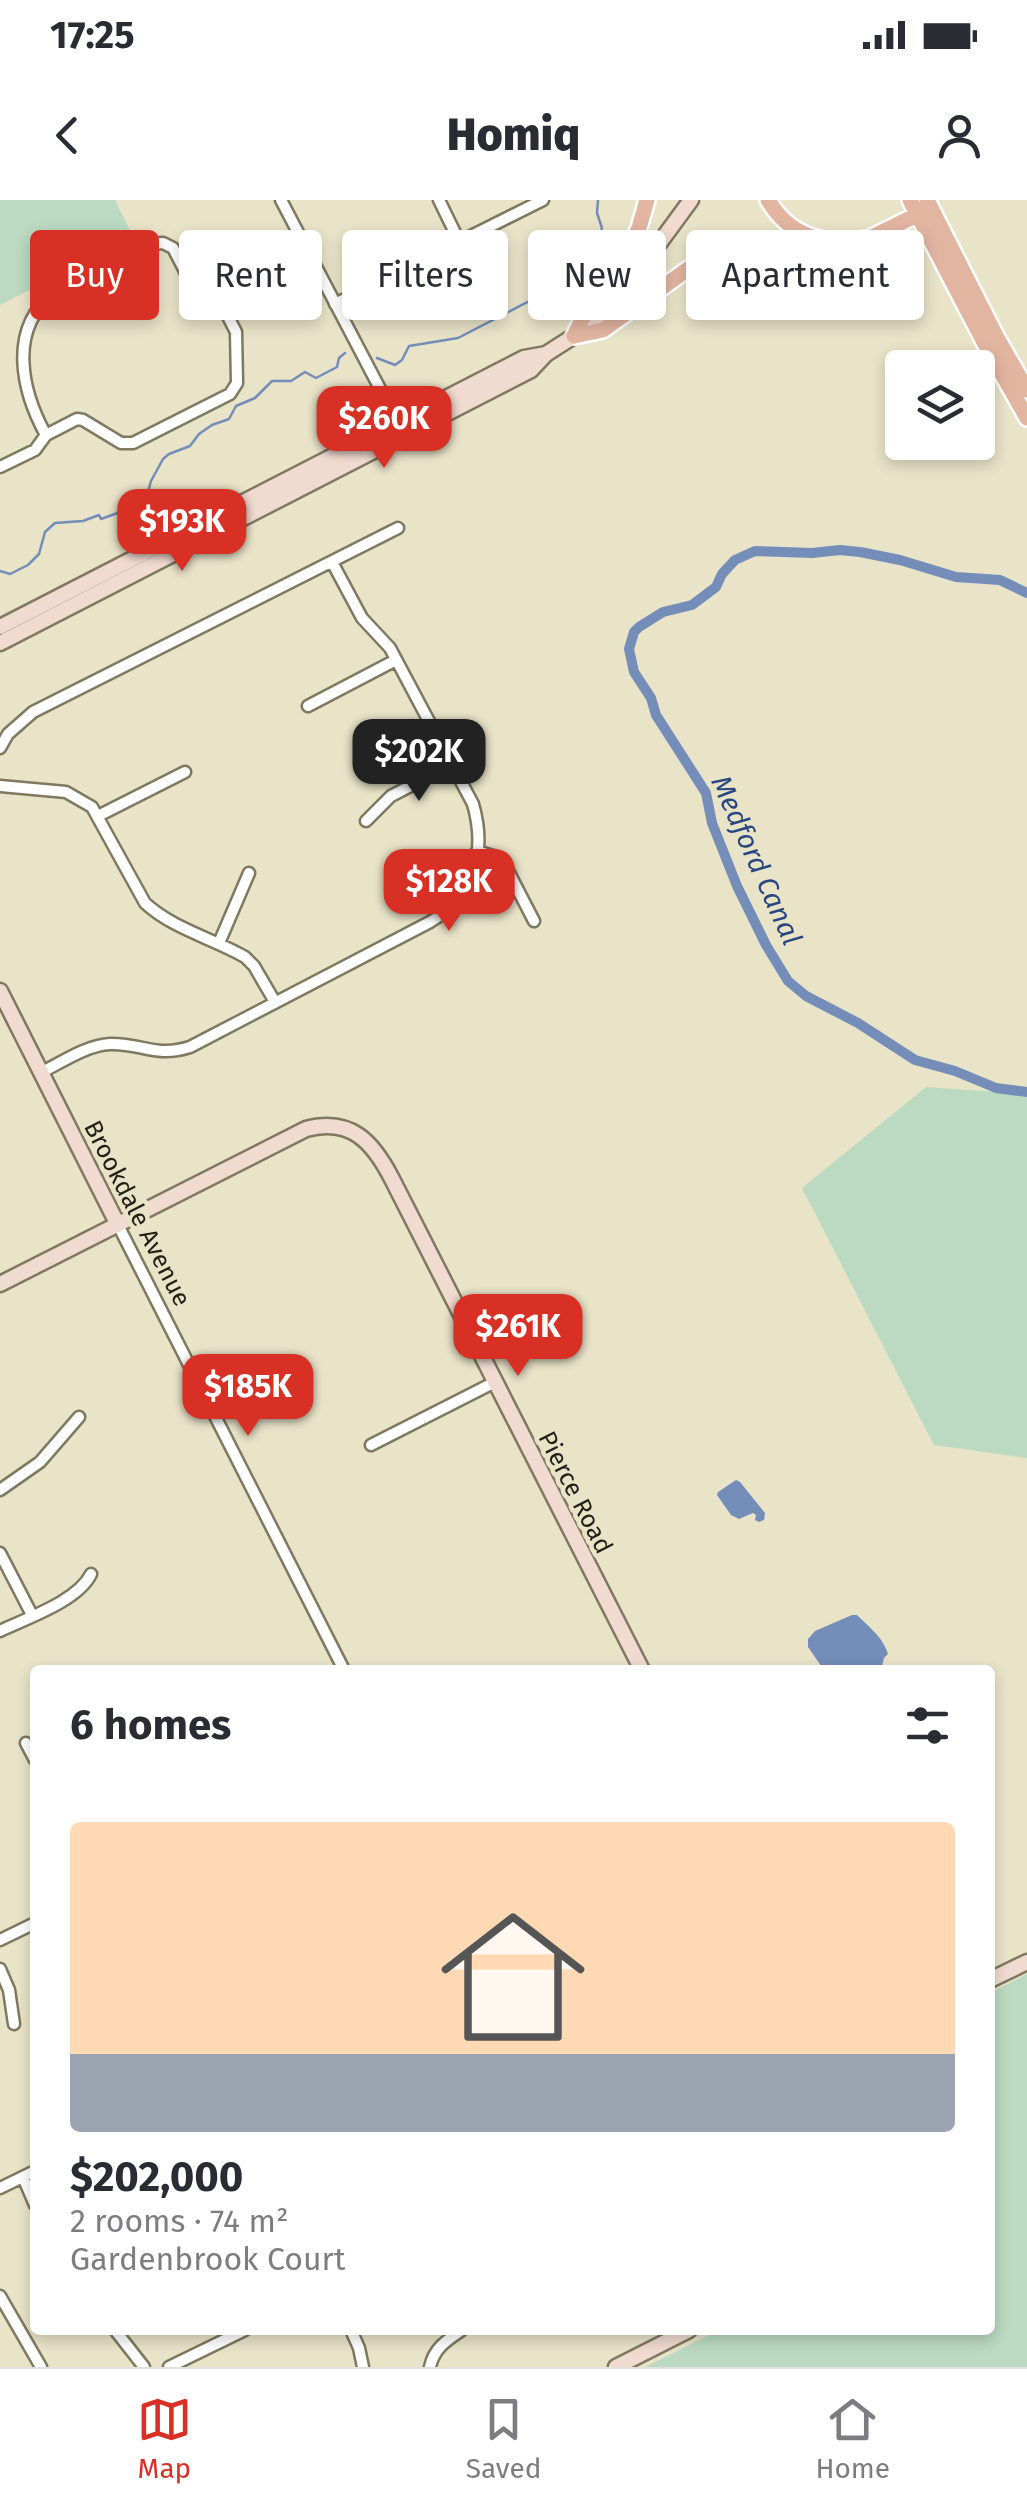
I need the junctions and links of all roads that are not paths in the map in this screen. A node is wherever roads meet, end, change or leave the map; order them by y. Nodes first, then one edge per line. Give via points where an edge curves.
1 (281, 200) edge
2 (438, 200) edge
3 (543, 200) edge
4 (647, 200) edge
5 (691, 200) edge
6 (768, 200) edge
7 (921, 205) edge
8 (297, 230) edge
9 (453, 230) edge
10 (482, 230) edge
11 (796, 230) edge
12 (883, 230) edge
13 (179, 260) edge
14 (686, 270) edge
15 (322, 279) edge
16 (342, 300) edge
17 (335, 304) junction
18 (230, 320) edge
19 (574, 336) junction
20 (1027, 390) edge
21 (1027, 418) edge
22 (401, 429) junction
23 (46, 435) junction
24 (0, 467) edge
25 (398, 528) dead end
26 (332, 562) junction
27 (0, 626) edge
28 (0, 643) edge
29 (396, 660) junction
30 (308, 706) dead end
31 (0, 748) edge
32 (453, 764) junction
33 (185, 772) dead end
34 (0, 786) edge
35 (98, 816) junction
36 (366, 820) dead end
37 (477, 851) junction
38 (249, 873) dead end
39 (534, 922) dead end
40 (219, 943) junction
41 (0, 990) edge
42 (274, 1002) junction
43 (42, 1072) junction
44 (118, 1225) junction
45 (0, 1284) edge
46 (495, 1382) junction
47 (78, 1417) dead end
48 (371, 1445) dead end
49 (0, 1490) edge
50 (0, 1553) edge
51 (91, 1574) dead end
52 (32, 1615) junction
53 (0, 1632) edge
54 (341, 1665) edge
55 (637, 1665) edge
56 (26, 1743) dead end
57 (30, 1751) edge
58 (30, 1925) edge
59 (0, 1940) edge
60 (1027, 1962) edge
61 (0, 1969) edge
62 (995, 1978) edge
63 (14, 2024) dead end
64 (30, 2173) edge
65 (23, 2177) junction
66 (0, 2188) edge
67 (30, 2193) edge
68 (0, 2296) edge
69 (119, 2335) edge
70 (225, 2335) edge
71 (354, 2335) edge
72 (455, 2335) edge
73 (679, 2335) edge
74 (40, 2367) edge
75 (144, 2367) edge
76 (169, 2367) edge
77 (364, 2367) edge
78 (430, 2367) edge
79 (616, 2367) edge

1 - 8 street
2 - 9 street
3 - 10 street
4 - 19 main road via 628,251
5 - 19 street via 622,292
6 - 11 main road
7 - 12 main road
7 - 20 main road
7 - 21 main road
13 - 23 street via 173,248 150,244 54,292 41,306 22,362
14 - 19 main road via 602,330
15 - 17 street
16 - 17 street
17 - 22 street
18 - 23 street via 237,382 230,394 133,443 83,420
19 - 22 street
22 - 27 street
22 - 28 street
23 - 24 street via 35,450
25 - 26 street
26 - 29 street via 362,618
26 - 31 street via 33,712
29 - 30 street
29 - 32 street
32 - 36 street via 391,796
32 - 37 street via 476,815
33 - 35 street
34 - 35 street via 66,792
35 - 40 street via 145,903
37 - 39 street via 505,865
37 - 42 street via 468,886 448,911
38 - 40 street
40 - 42 street via 254,966
41 - 43 street, Brookdale Avenue
42 - 43 street via 190,1047 166,1052 100,1045
43 - 44 street, Brookdale Avenue
44 - 45 street
44 - 46 street, Pierce Road via 294,1134 318,1126 349,1130 387,1168
44 - 54 street, Brookdale Avenue
46 - 48 street
46 - 55 street, Pierce Road
47 - 49 street via 40,1462
50 - 52 street
51 - 52 street via 74,1594
52 - 53 street
56 - 57 street
58 - 59 street
60 - 62 street
61 - 63 street
64 - 65 street
65 - 66 street
65 - 67 street
68 - 74 street
69 - 75 street
70 - 76 street
71 - 77 street
72 - 78 street
73 - 79 street

